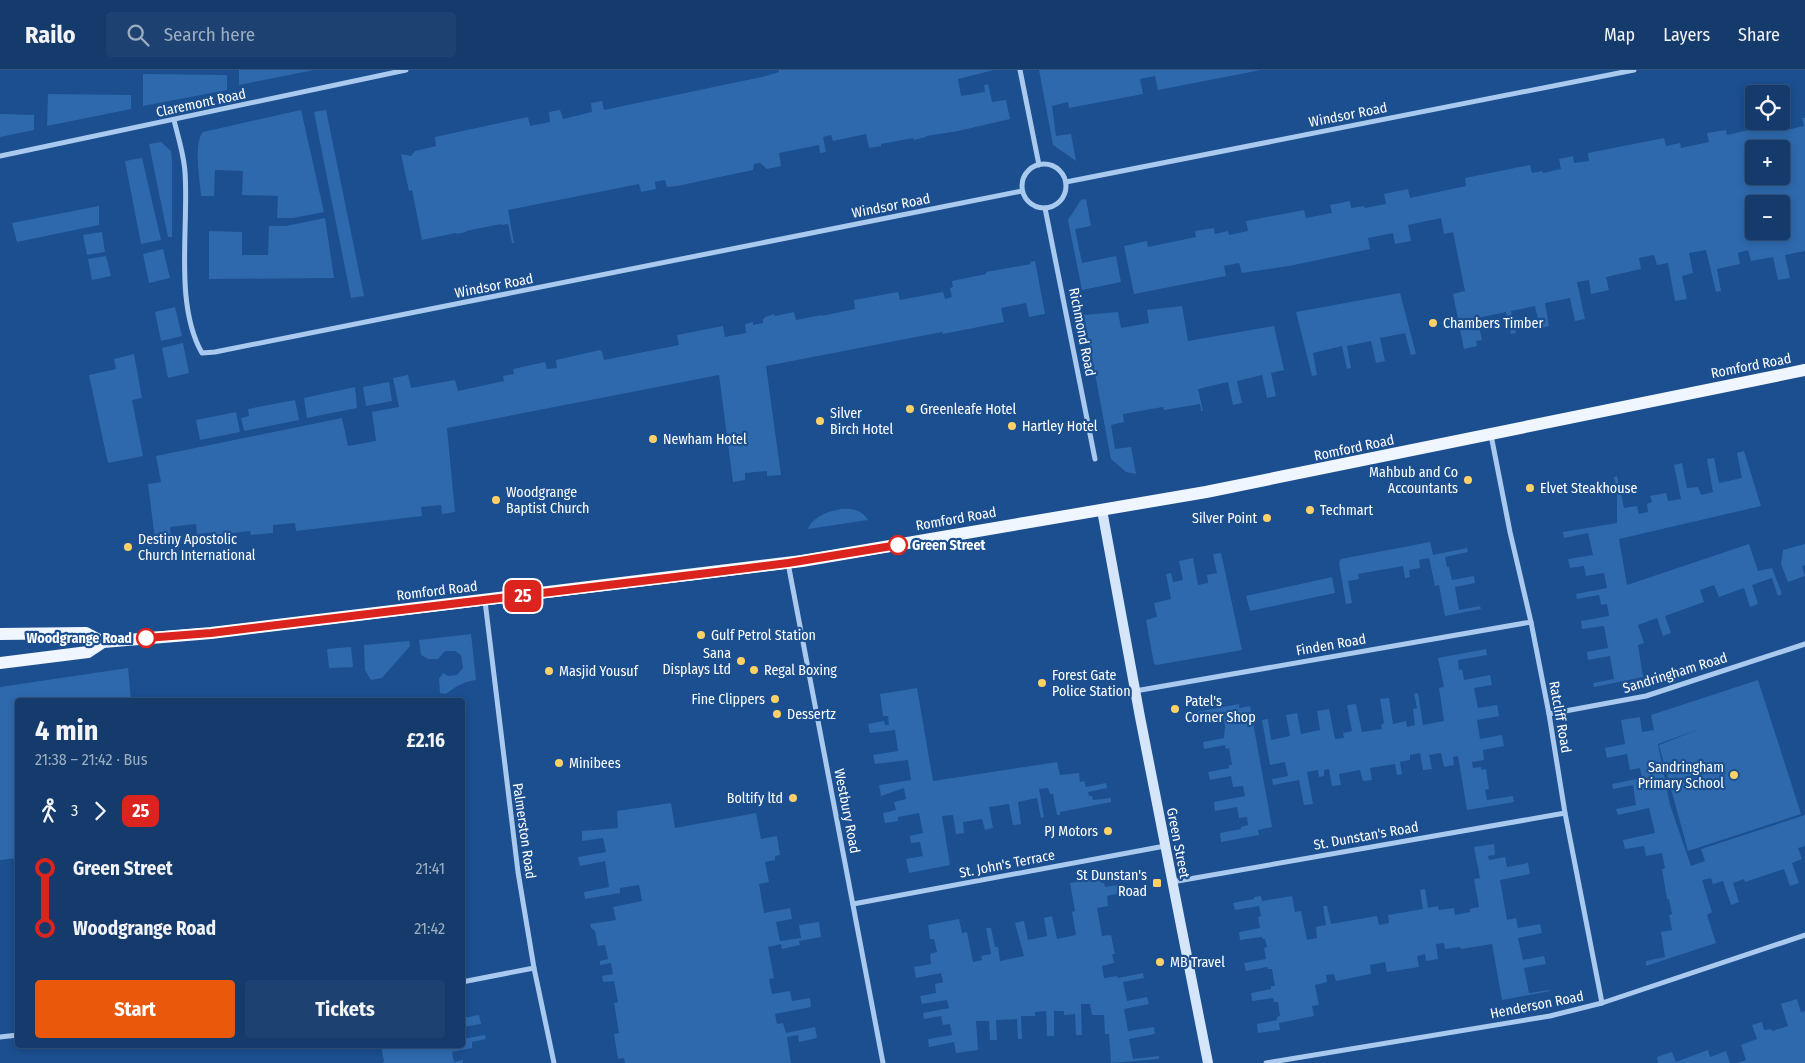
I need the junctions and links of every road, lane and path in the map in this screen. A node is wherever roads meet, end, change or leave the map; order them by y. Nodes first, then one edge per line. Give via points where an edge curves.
1 (406, 70) edge
2 (1020, 70) edge
3 (1634, 70) edge
4 (174, 120) junction
5 (0, 156) edge
6 (1039, 165) junction
7 (1066, 182) junction
8 (1022, 191) junction
9 (1045, 208) junction
10 (1805, 370) edge
11 (1491, 435) junction
12 (1095, 459) dead end
13 (1102, 510) junction
14 (788, 563) junction
15 (485, 600) junction
16 (1531, 622) junction
17 (0, 634) edge
18 (103, 642) junction
19 (1805, 644) edge
20 (0, 663) edge
21 (1134, 691) junction
22 (1549, 714) junction
23 (1565, 812) junction
24 (1165, 846) junction
25 (1172, 882) junction
26 (853, 904) junction
27 (1805, 935) edge
28 (534, 968) junction
29 (465, 981) edge
30 (1602, 1003) junction
31 (15, 1035) edge
32 (0, 1037) edge
33 (554, 1063) edge
34 (883, 1063) edge
35 (1208, 1063) edge
36 (1266, 1063) edge

1 - 4 street, Claremont Road
2 - 6 street
3 - 7 street, Windsor Road
4 - 5 street, Claremont Road
4 - 8 street, Windsor Road via 185,171 186,301 202,353
6 - 7 street via 1055,166
6 - 8 street via 1030,168 1024,176
7 - 9 street via 1059,202
8 - 9 street via 1029,202
9 - 12 street, Richmond Road
10 - 11 main road, Romford Road
11 - 13 main road, Romford Road
11 - 16 street, Ratcliff Road
13 - 14 main road, Romford Road
13 - 21 main road, Green Street
14 - 15 main road, Romford Road
14 - 26 street, Westbury Road
15 - 18 main road, Romford Road via 211,633
15 - 28 street, Palmerston Road via 518,872
16 - 21 street, Finden Road
16 - 22 street, Ratcliff Road
17 - 18 main road, Romford Road via 86,633
18 - 20 main road, Romford Road via 88,652
19 - 22 street, Sandringham Road via 1646,696
21 - 24 main road, Green Street
22 - 23 street, Ratcliff Road
23 - 25 street, St. Dunstan's Road
23 - 30 street, Ratcliff Road
24 - 25 main road, Green Street
24 - 26 street, St. John's Terrace
25 - 35 main road, Green Street
26 - 34 street, Westbury Road
27 - 30 street, Henderson Road
28 - 29 street
28 - 33 street, Palmerston Road
30 - 36 street, Henderson Road via 1550,1016
31 - 32 street

